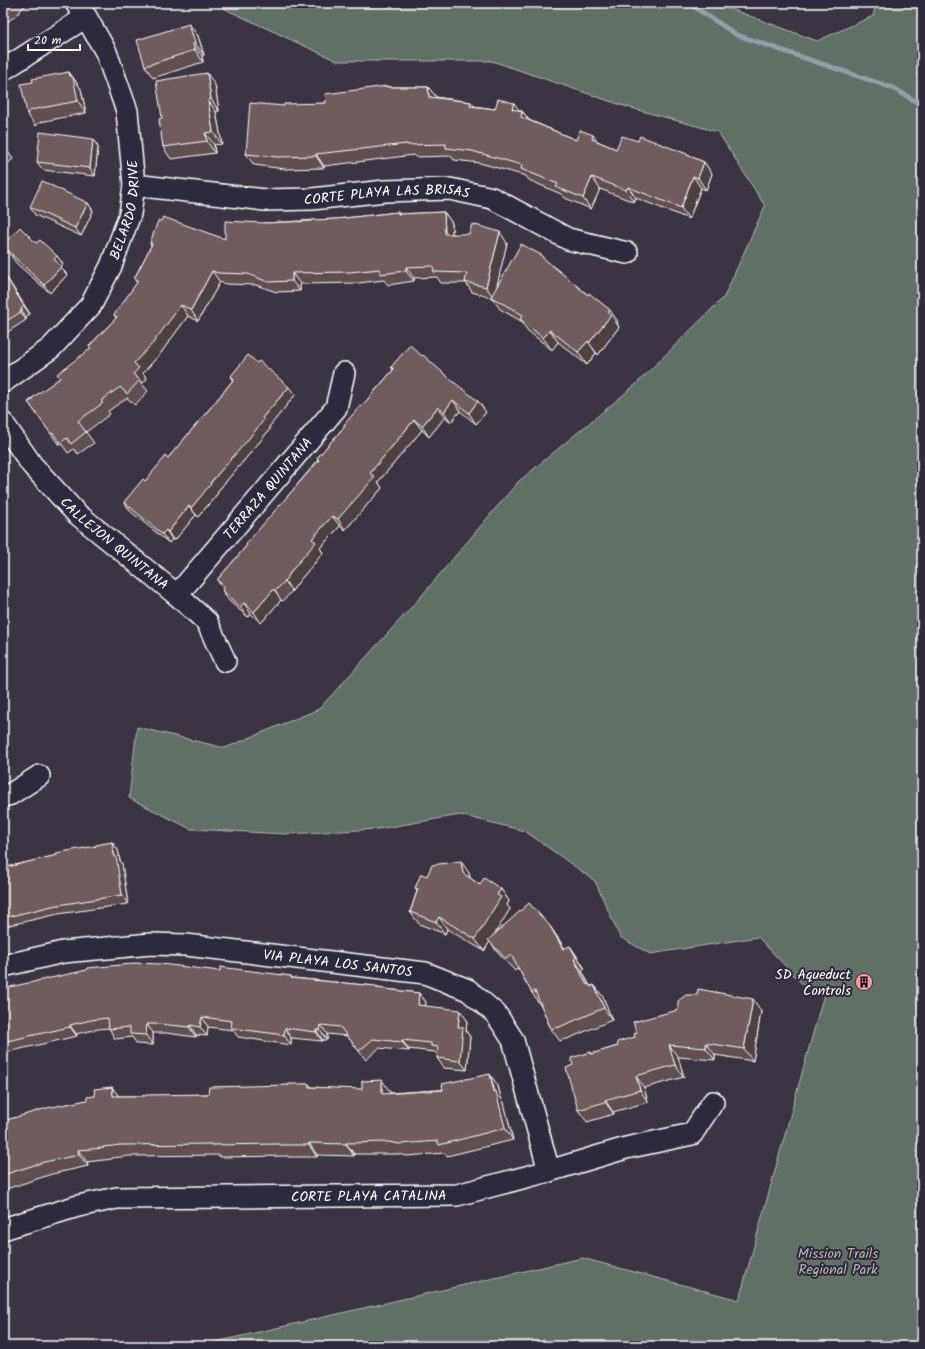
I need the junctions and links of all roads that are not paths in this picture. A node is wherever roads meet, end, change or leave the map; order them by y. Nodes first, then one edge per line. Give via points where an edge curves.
1 (81, 10) edge
2 (3, 70) edge
3 (134, 185) junction
4 (627, 253) dead end
5 (344, 373) dead end
6 (3, 382) edge
7 (3, 424) edge
8 (177, 595) junction
9 (225, 661) dead end
10 (39, 776) dead end
11 (3, 796) edge
12 (3, 966) edge
13 (713, 1102) dead end
14 (549, 1171) junction
15 (3, 1229) edge

1 - 2 street
1 - 3 street, BELARDO DRIVE via 106,52 127,111
3 - 4 street, CORTE PLAYA LAS BRISAS via 265,200 450,189 492,198 568,239
3 - 6 street, BELARDO DRIVE via 130,214 111,266 91,305 51,348
5 - 8 street, TERRAZA QUINTANA via 336,408
7 - 8 street, CALLEJON QUINTANA via 32,465 76,513
8 - 9 street, CALLEJON QUINTANA via 207,622
10 - 11 street via 11,794
12 - 14 street, VIA PLAYA LOS SANTOS via 63,952 151,944 186,945 424,972 468,990 496,1014 513,1040
13 - 14 street, CORTE PLAYA CATALINA via 692,1134 626,1148
14 - 15 street, CORTE PLAYA CATALINA via 457,1195 117,1198 78,1206

